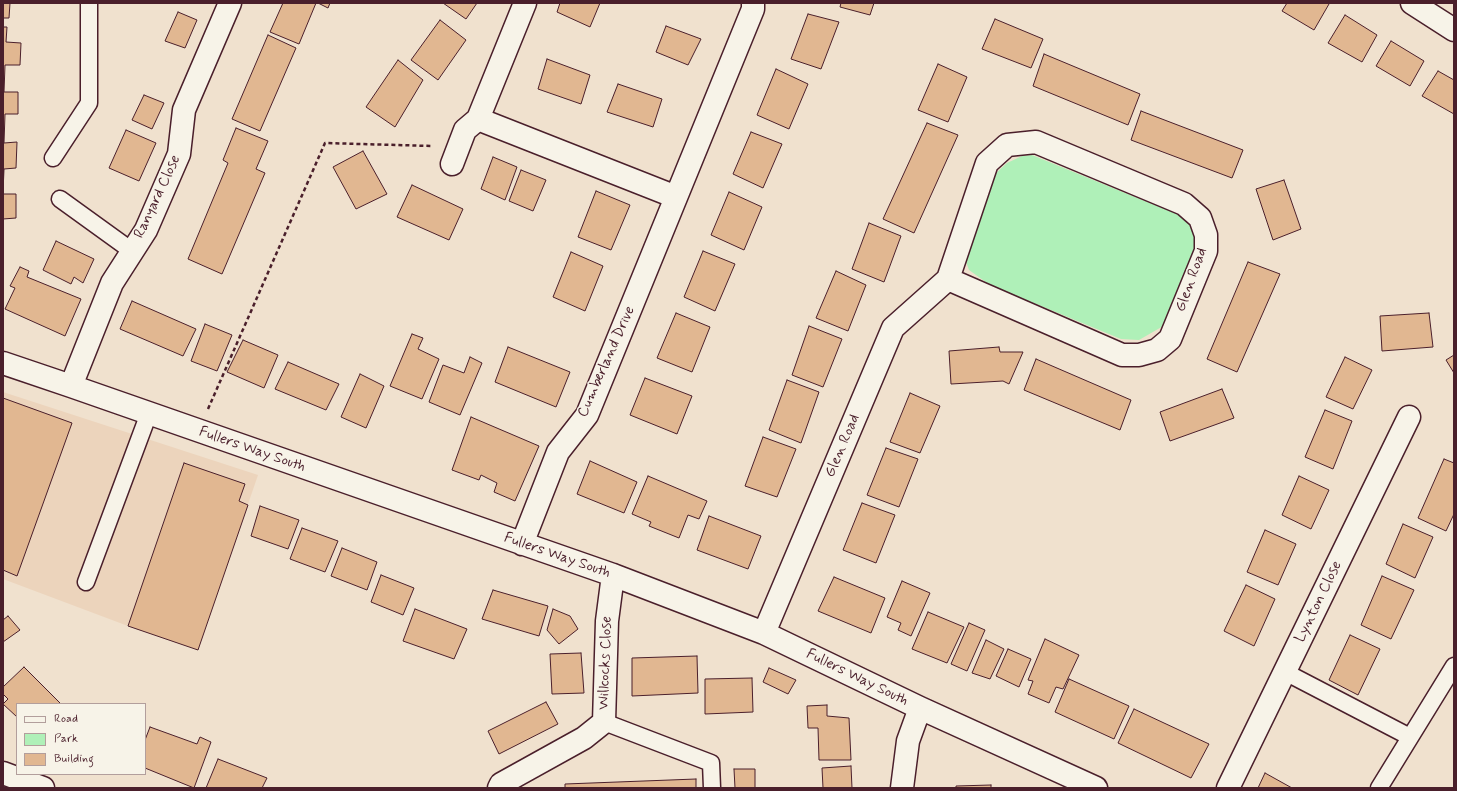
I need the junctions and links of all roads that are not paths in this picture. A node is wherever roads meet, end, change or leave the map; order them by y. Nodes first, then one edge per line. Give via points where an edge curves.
1 (90, 3) edge
2 (230, 3) edge
3 (525, 3) edge
4 (753, 3) edge
5 (1412, 3) edge
6 (1454, 30) edge
7 (478, 119) junction
8 (455, 155) road end
9 (53, 158) dead end
10 (676, 197) junction
11 (60, 199) dead end
12 (132, 250) junction
13 (948, 279) junction
14 (3, 363) edge
15 (71, 386) junction
16 (149, 414) junction
17 (1409, 417) dead end
18 (522, 544) junction
19 (613, 575) junction
20 (86, 582) dead end
21 (764, 633) junction
22 (1454, 666) edge
23 (1285, 672) junction
24 (920, 708) junction
25 (604, 722) junction
26 (1410, 737) junction
27 (3, 773) edge
28 (43, 788) edge
29 (499, 788) edge
30 (712, 788) edge
31 (902, 788) edge
32 (1096, 788) edge
33 (1228, 788) edge
34 (1379, 788) edge

1 - 9 lane via 89,103
2 - 12 street, Ranyard Close via 184,110 179,154 146,230
3 - 7 street
4 - 10 street, Cumberland Drive via 753,9
5 - 6 street
7 - 8 street via 464,130
7 - 10 street
10 - 18 street, Cumberland Drive via 587,415 558,452
11 - 12 lane
12 - 15 street, Ranyard Close via 112,283
13 - 13 street, Glen Road via 987,163 1007,145 1036,142 1184,204 1200,218 1206,235 1206,251 1170,339 1156,350 1139,355 1122,355
13 - 21 street, Glen Road via 892,328
14 - 15 street, Fullers Way South
15 - 16 street, Fullers Way South
16 - 18 street, Fullers Way South
16 - 20 lane
17 - 23 street, Lynton Close
18 - 19 street, Fullers Way South
19 - 21 street, Fullers Way South
19 - 25 street, Willcocks Close via 607,621
21 - 24 street, Fullers Way South
22 - 26 lane
23 - 26 lane
23 - 33 street, Lynton Close
24 - 31 street via 908,741
24 - 32 street, Fullers Way South
25 - 29 street, Willcocks Close via 584,738 501,784
25 - 30 lane via 711,763
26 - 34 lane
27 - 28 street

